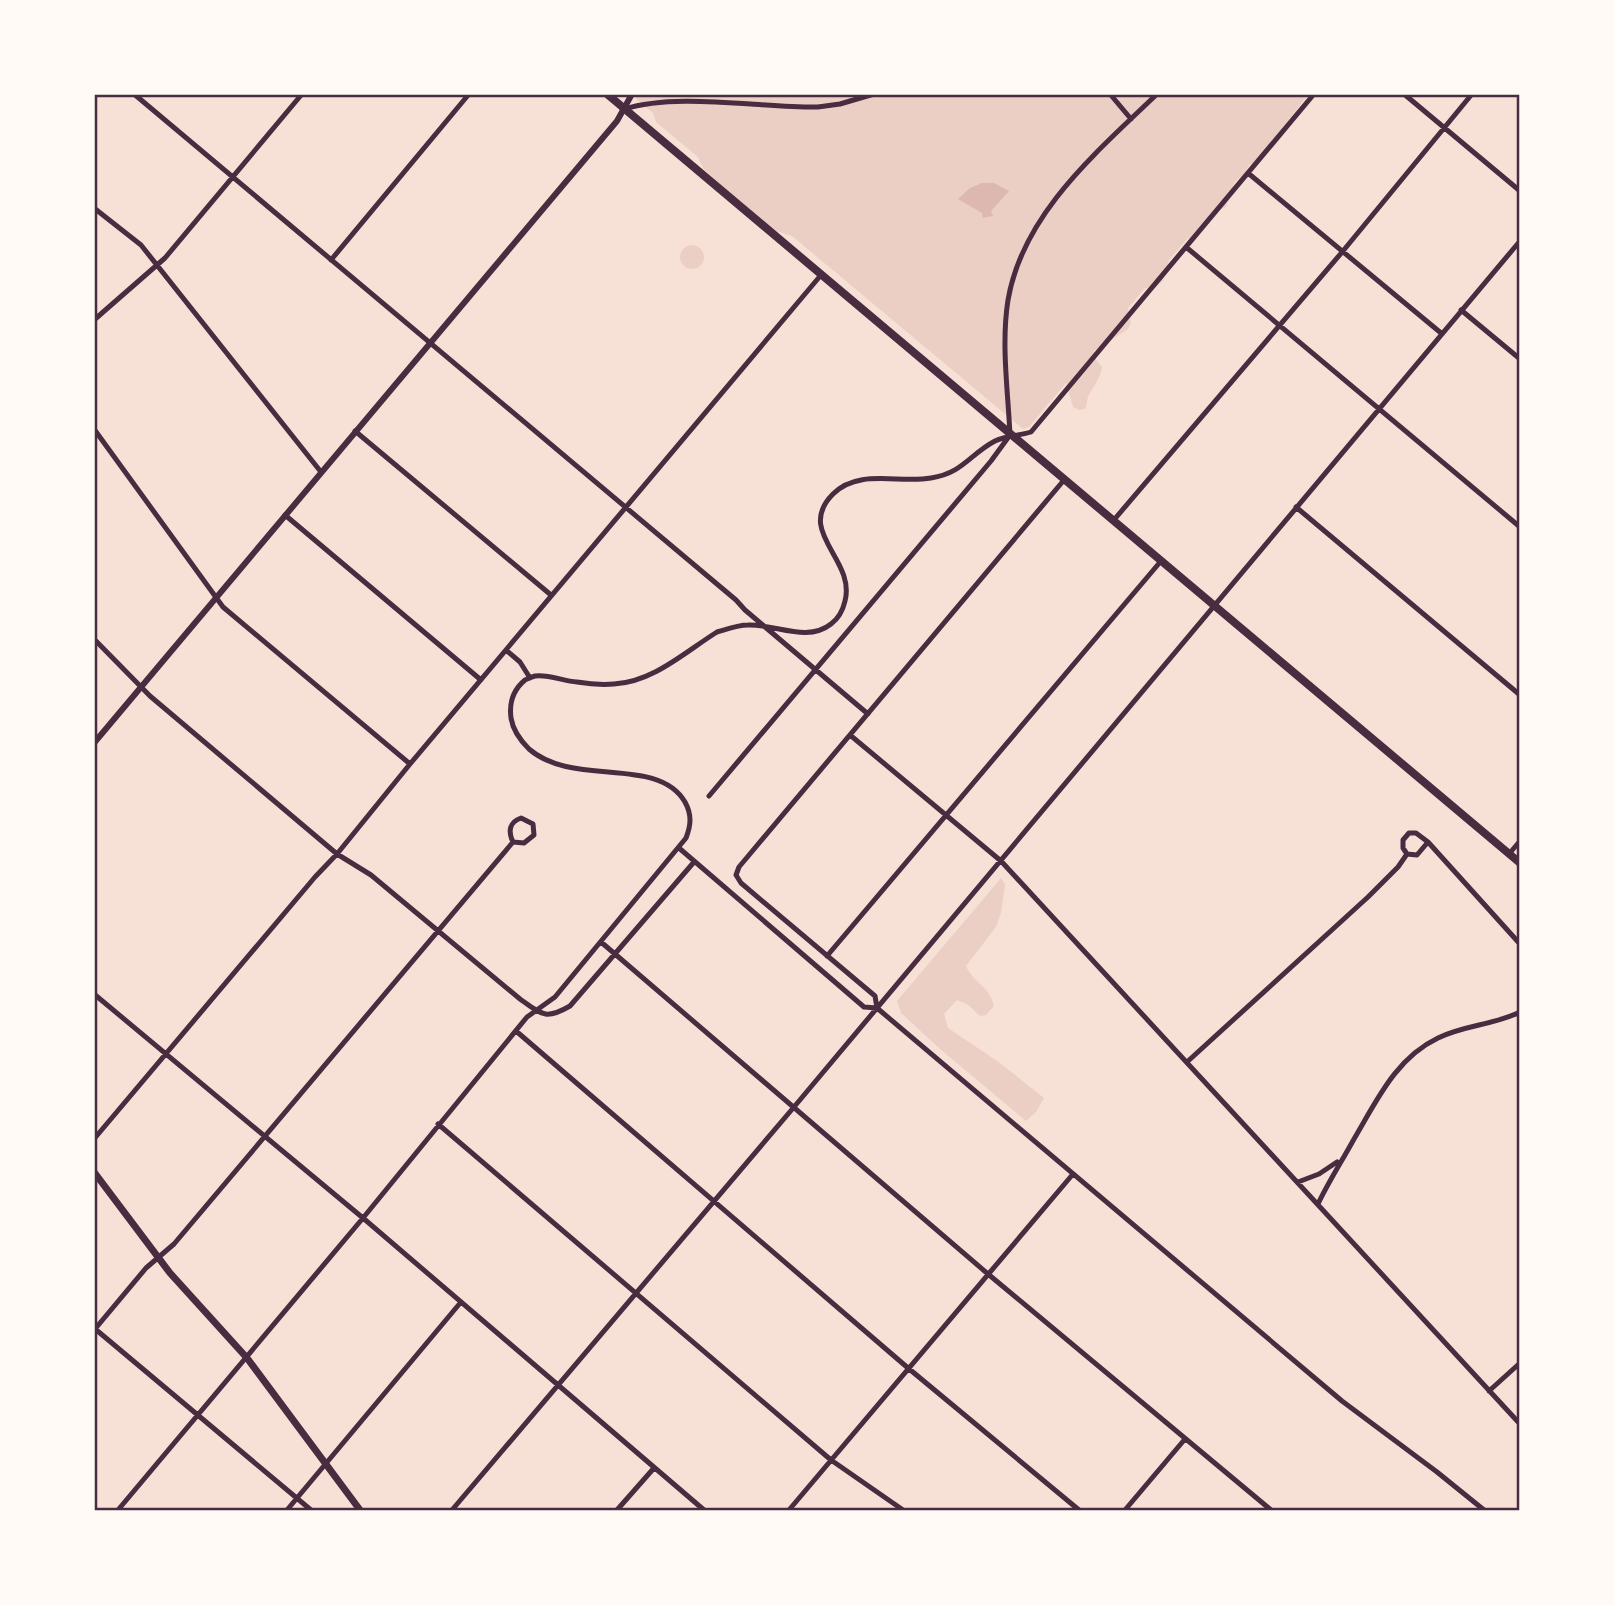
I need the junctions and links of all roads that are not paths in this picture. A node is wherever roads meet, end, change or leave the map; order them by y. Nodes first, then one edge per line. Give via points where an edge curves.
1 (302, 94) edge
2 (469, 94) edge
3 (607, 94) edge
4 (632, 94) edge
5 (874, 94) edge
6 (1110, 94) edge
7 (1157, 94) edge
8 (1314, 94) edge
9 (1404, 94) edge
10 (1472, 94) edge
11 (135, 95) edge
12 (624, 109) junction
13 (1131, 119) junction
14 (1445, 129) junction
15 (1248, 173) junction
16 (232, 178) junction
17 (1520, 191) edge
18 (94, 208) edge
19 (1520, 241) edge
20 (1186, 247) junction
21 (1343, 251) junction
22 (331, 260) junction
23 (157, 266) junction
24 (821, 275) junction
25 (1461, 310) junction
26 (94, 320) edge
27 (1280, 326) junction
28 (1441, 333) junction
29 (430, 342) junction
30 (1520, 359) edge
31 (1378, 408) junction
32 (94, 429) edge
33 (355, 431) junction
34 (1010, 435) junction
35 (321, 472) junction
36 (1064, 480) junction
37 (625, 507) junction
38 (1296, 507) junction
39 (285, 515) junction
40 (1113, 521) junction
41 (1520, 527) edge
42 (1161, 561) junction
43 (551, 595) junction
44 (216, 598) junction
45 (1214, 606) junction
46 (767, 628) junction
47 (94, 639) edge
48 (506, 650) junction
49 (816, 670) junction
50 (530, 678) junction
51 (481, 680) junction
52 (141, 688) junction
53 (1520, 695) edge
54 (868, 714) junction
55 (850, 735) junction
56 (94, 743) edge
57 (410, 764) junction
58 (709, 796) dead end
59 (946, 815) junction
60 (1520, 841) edge
61 (513, 842) junction
62 (1428, 842) junction
63 (678, 848) junction
64 (337, 854) junction
65 (1406, 854) junction
66 (1509, 854) junction
67 (1000, 861) junction
68 (694, 862) junction
69 (1520, 863) edge
70 (438, 931) junction
71 (601, 942) junction
72 (1520, 944) edge
73 (616, 954) junction
74 (827, 956) junction
75 (94, 994) edge
76 (877, 1008) junction
77 (536, 1010) junction
78 (1520, 1012) edge
79 (516, 1031) junction
80 (166, 1054) junction
81 (1187, 1062) junction
82 (794, 1107) junction
83 (438, 1124) junction
84 (265, 1136) junction
85 (94, 1139) edge
86 (1340, 1160) junction
87 (94, 1172) edge
88 (1073, 1174) junction
89 (1298, 1182) junction
90 (714, 1201) junction
91 (1318, 1204) junction
92 (363, 1218) junction
93 (158, 1258) junction
94 (988, 1274) junction
95 (636, 1294) junction
96 (461, 1302) junction
97 (95, 1328) edge
98 (247, 1358) junction
99 (1520, 1363) edge
100 (908, 1368) junction
101 (558, 1385) junction
102 (1489, 1391) junction
103 (199, 1415) junction
104 (1520, 1424) edge
105 (1185, 1439) junction
106 (831, 1460) junction
107 (326, 1464) junction
108 (654, 1468) junction
109 (297, 1498) junction
110 (118, 1510) edge
111 (287, 1510) edge
112 (311, 1510) edge
113 (360, 1510) edge
114 (452, 1510) edge
115 (617, 1510) edge
116 (704, 1510) edge
117 (789, 1510) edge
118 (903, 1510) edge
119 (1079, 1510) edge
120 (1125, 1510) edge
121 (1271, 1510) edge
122 (1484, 1510) edge

1 - 16 street
2 - 22 street
3 - 12 highway
4 - 12 street
5 - 12 street via 818,107 667,102
6 - 13 street
7 - 13 street
8 - 15 street
9 - 14 street
10 - 14 street
11 - 16 street
12 - 24 highway
12 - 29 street
13 - 34 street via 1051,205 1014,276 1005,324
14 - 17 street
14 - 21 street
15 - 20 street
15 - 21 street
16 - 22 street
16 - 23 street
18 - 23 street via 127,233
19 - 25 street
20 - 27 street
20 - 34 street via 1034,429
21 - 27 street
21 - 28 street
22 - 29 street
23 - 26 street
23 - 35 street
24 - 34 highway
24 - 37 street
25 - 28 street
25 - 30 street
27 - 31 street
27 - 40 street
28 - 31 street
29 - 33 street
29 - 37 street
31 - 38 street
31 - 41 street
32 - 44 street
33 - 35 street
33 - 43 street
34 - 36 highway
34 - 46 street via 943,475 864,479 838,489 825,504 821,524 825,542 847,581 841,613 816,631
34 - 49 street
35 - 39 street
36 - 40 highway
36 - 54 street
37 - 43 street
37 - 46 street
38 - 45 street
38 - 53 street
39 - 44 street
39 - 51 street
40 - 42 highway
42 - 45 highway
42 - 59 street
43 - 48 street
44 - 52 street
44 - 57 street
45 - 66 highway
45 - 67 street
46 - 49 street
46 - 50 street via 743,625 717,632 650,675 622,683
47 - 52 street
48 - 50 street
48 - 51 street
49 - 54 street
49 - 58 street
50 - 63 street via 510,703 514,730 524,744 544,760 569,769 664,782 689,809 689,830
51 - 57 street
52 - 56 street
52 - 64 street
54 - 55 street
55 - 59 street
55 - 74 street via 736,875
57 - 64 street
59 - 67 street
59 - 74 street
60 - 66 street
61 - 61 street via 532,838 530,821 521,818 513,823
61 - 70 street
62 - 65 street via 1417,855
62 - 65 street via 1409,833 1403,840
62 - 72 street
63 - 68 street
63 - 71 street
64 - 70 street via 371,875
64 - 80 street
65 - 81 street via 1367,897
66 - 69 highway
67 - 76 street
67 - 81 street
68 - 73 street
68 - 76 street via 864,1007
70 - 77 street
70 - 84 street
71 - 73 street
71 - 77 street via 555,997
73 - 77 street via 570,1006 555,1015
73 - 82 street
74 - 76 street via 875,996
75 - 80 street
76 - 82 street
76 - 88 street
77 - 79 street
78 - 86 street via 1436,1038 1410,1057 1390,1078
79 - 83 street
79 - 90 street
80 - 84 street
80 - 85 street
81 - 89 street
82 - 90 street
82 - 94 street
83 - 92 street
83 - 95 street
84 - 92 street
84 - 93 street
86 - 89 street
86 - 91 street
87 - 93 main road
88 - 94 street
88 - 122 street via 1331,1393
89 - 91 street
90 - 95 street
90 - 100 street
91 - 102 street
92 - 96 street
92 - 98 street
93 - 97 street
93 - 98 main road
94 - 100 street
94 - 105 street
95 - 101 street
95 - 106 street
96 - 101 street
96 - 107 street
97 - 103 street
98 - 103 street
98 - 107 main road
99 - 102 street
100 - 106 street
100 - 119 street
101 - 108 street
101 - 114 street
102 - 104 street
103 - 109 street
103 - 110 street
105 - 120 street
105 - 121 street
106 - 117 street
106 - 118 street
107 - 109 street
107 - 113 main road
108 - 115 street
108 - 116 street
109 - 111 street
109 - 112 street

